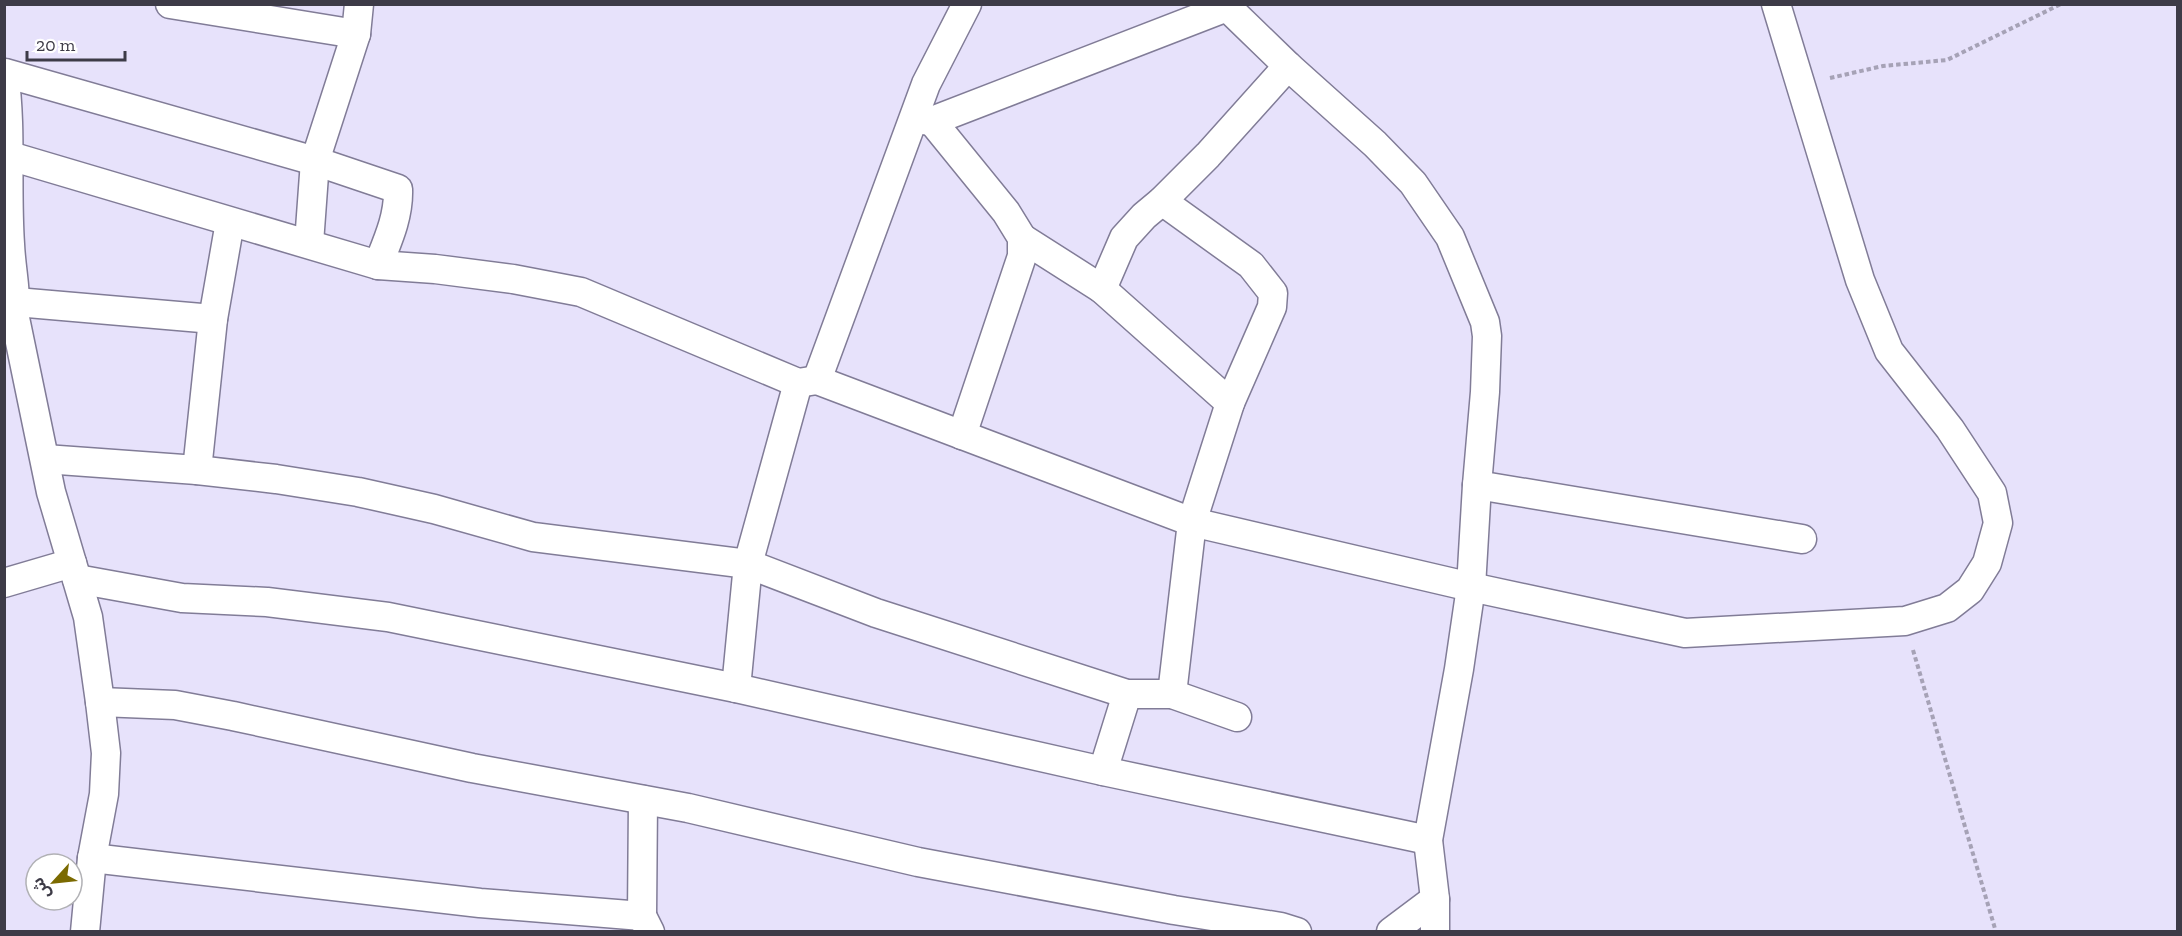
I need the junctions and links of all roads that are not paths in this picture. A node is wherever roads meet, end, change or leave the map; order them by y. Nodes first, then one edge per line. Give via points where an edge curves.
1 (170, 4) edge
2 (358, 4) edge
3 (967, 4) edge
4 (1776, 4) edge
5 (1226, 6) edge
6 (356, 34) junction
7 (1288, 66) junction
8 (5, 73) edge
9 (923, 120) junction
10 (10, 156) junction
11 (315, 161) junction
12 (1162, 201) junction
13 (230, 222) junction
14 (1022, 237) junction
15 (7, 243) edge
16 (309, 243) junction
17 (378, 265) junction
18 (1102, 289) junction
19 (10, 303) edge
20 (213, 319) junction
21 (807, 381) junction
22 (1230, 403) junction
23 (962, 435) junction
24 (45, 459) junction
25 (197, 470) junction
26 (1477, 485) junction
27 (1192, 522) junction
28 (1803, 539) dead end
29 (748, 564) junction
30 (75, 571) junction
31 (4, 584) edge
32 (1471, 587) junction
33 (736, 688) junction
34 (1127, 694) junction
35 (1172, 694) junction
36 (100, 702) junction
37 (1237, 717) dead end
38 (1103, 771) junction
39 (643, 800) junction
40 (1428, 840) junction
41 (92, 858) junction
42 (1435, 899) junction
43 (646, 924) edge
44 (85, 932) edge
45 (1297, 932) edge
46 (1391, 932) edge
47 (1435, 932) edge

1 - 6 street
2 - 6 street
3 - 9 street via 926,84
4 - 32 street via 1860,280 1889,351 1950,429 1992,493 1998,523 1987,562 1970,590 1947,608 1905,621 1685,633
5 - 7 street
5 - 9 street
6 - 11 street
7 - 12 street
7 - 26 street via 1413,183 1455,248 1478,301 1487,336
8 - 10 street
8 - 11 street
9 - 14 street via 1006,212
9 - 21 street via 885,192
10 - 13 street
10 - 15 street
11 - 16 street
11 - 17 street via 398,189 392,228
12 - 18 street via 1124,238
12 - 22 street via 1251,265 1273,293 1272,307
13 - 16 street
13 - 20 street
14 - 18 street
14 - 23 street via 1022,256
15 - 19 street
16 - 17 street
17 - 21 street via 513,279 581,292
18 - 22 street
19 - 20 street
19 - 24 street
20 - 25 street
21 - 23 street
21 - 29 street
22 - 27 street
23 - 27 street
24 - 25 street
24 - 30 street
25 - 29 street via 358,492 533,537
26 - 28 street
26 - 32 street
27 - 32 street
27 - 35 street
29 - 33 street
29 - 34 street via 876,613
30 - 31 street
30 - 33 street via 182,598 267,602 388,617
30 - 36 street via 88,617
32 - 40 street
33 - 38 street
34 - 35 street
34 - 38 street
35 - 37 street
36 - 39 street via 175,705
36 - 41 street via 106,753 104,794
38 - 40 street
39 - 43 street
39 - 45 street via 918,862
40 - 42 street
41 - 43 street
41 - 44 street
42 - 46 street
42 - 47 street

